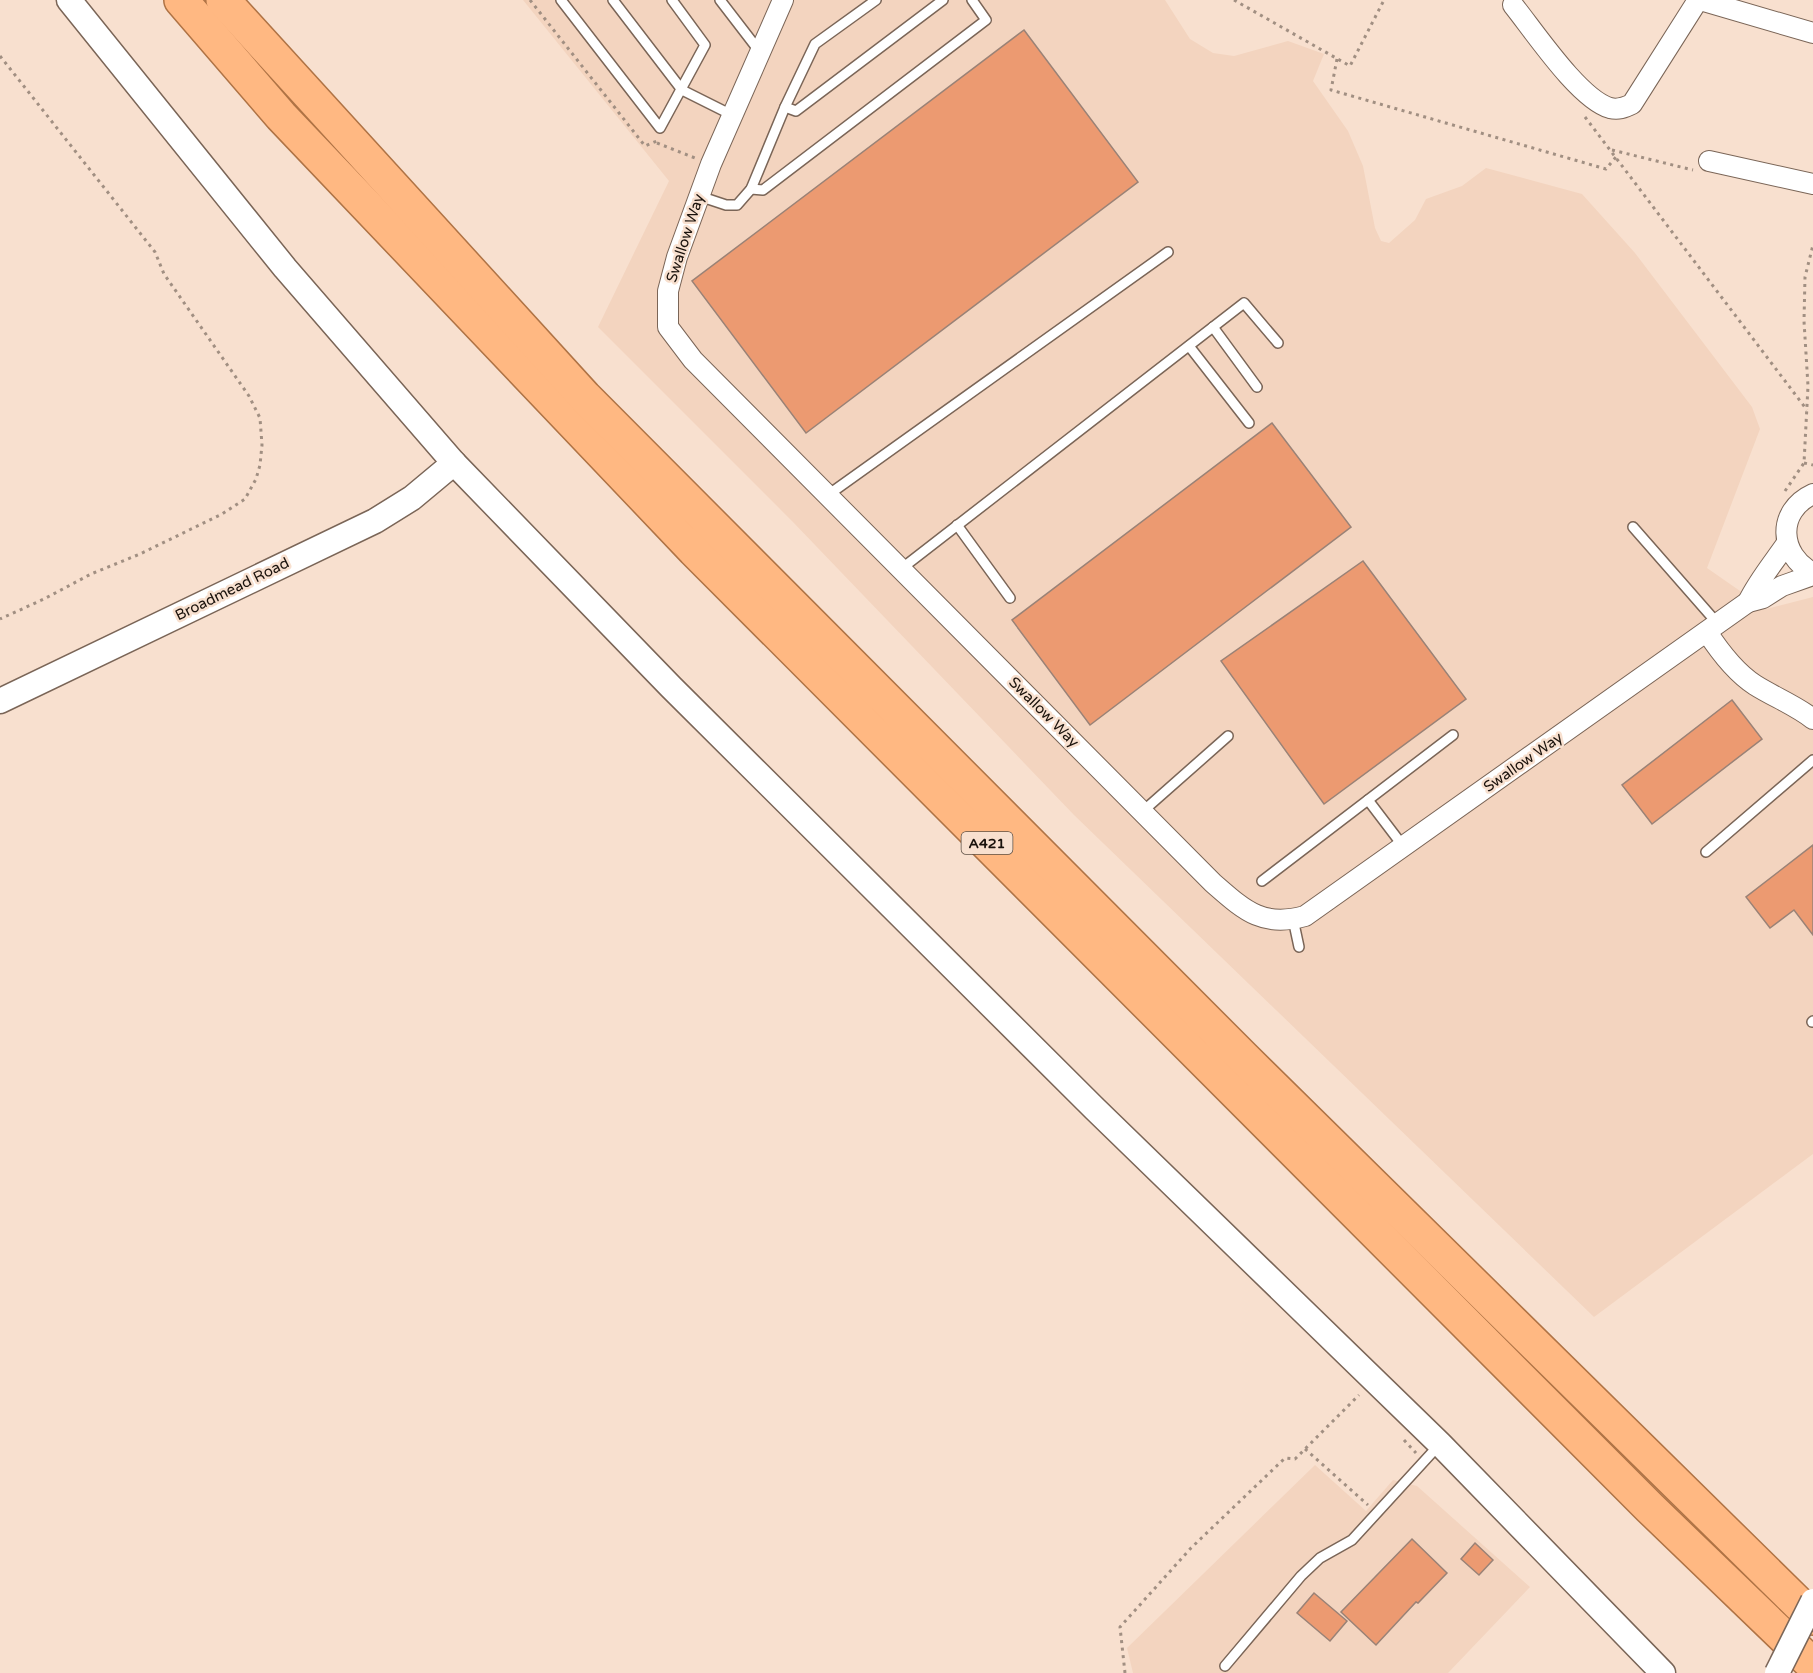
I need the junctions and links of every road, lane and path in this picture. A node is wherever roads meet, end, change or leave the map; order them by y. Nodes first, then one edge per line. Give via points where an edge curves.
1 (69, 0) edge
2 (181, 0) edge
3 (223, 0) edge
4 (530, 0) edge
5 (561, 0) edge
6 (613, 0) edge
7 (672, 0) edge
8 (720, 0) edge
9 (783, 0) edge
10 (876, 0) edge
11 (943, 0) edge
12 (972, 0) edge
13 (1234, 0) edge
14 (1384, 0) edge
15 (1699, 0) edge
16 (1513, 5) dead end
17 (1813, 33) edge
18 (760, 52) junction
19 (0, 57) edge
20 (1337, 59) junction
21 (682, 90) junction
22 (785, 107) junction
23 (1582, 113) dead end
24 (732, 115) junction
25 (660, 128) junction
26 (656, 142) junction
27 (1616, 157) junction
28 (1709, 161) dead end
29 (711, 164) junction
30 (1813, 184) edge
31 (751, 189) junction
32 (699, 196) junction
33 (1813, 245) edge
34 (1168, 252) dead end
35 (1213, 327) junction
36 (1278, 343) dead end
37 (1189, 346) junction
38 (1257, 387) dead end
39 (1807, 410) junction
40 (1249, 423) dead end
41 (454, 463) junction
42 (1813, 465) edge
43 (1808, 469) edge
44 (828, 495) junction
45 (1809, 495) edge
46 (1782, 496) dead end
47 (957, 525) junction
48 (1633, 527) dead end
49 (1787, 543) junction
50 (901, 569) junction
51 (1813, 574) edge
52 (1010, 598) dead end
53 (1748, 602) junction
54 (0, 619) edge
55 (1712, 628) junction
56 (0, 701) edge
57 (1813, 718) edge
58 (1453, 735) dead end
59 (1228, 736) dead end
60 (1813, 759) edge
61 (1368, 800) junction
62 (1142, 812) junction
63 (1403, 846) junction
64 (1706, 852) dead end
65 (1263, 881) dead end
66 (1293, 919) junction
67 (1299, 947) dead end
68 (1359, 1395) dead end
69 (1440, 1443) junction
70 (1305, 1449) junction
71 (1376, 1513) junction
72 (1813, 1601) edge
73 (1813, 1618) edge
74 (1813, 1665) edge
75 (1225, 1666) dead end
76 (1125, 1673) edge
77 (1662, 1673) edge
78 (1777, 1673) edge

1 - 41 street via 285,268
2 - 74 highway, A421 via 281,116 694,550 1650,1508
3 - 73 highway, A421 via 585,397 1252,1065
4 - 26 path via 645,146
5 - 25 lane
6 - 21 lane
7 - 21 lane via 705,45
8 - 18 lane
9 - 18 street, Swallow Way
10 - 22 lane via 815,44
11 - 22 lane via 796,111
12 - 31 lane via 986,20 763,190
13 - 20 path
14 - 20 path via 1350,66
15 - 16 street via 1632,104 1620,109 1608,107 1581,90
15 - 17 street
18 - 24 street, Swallow Way
19 - 54 path via 155,252 164,274 249,396 260,418 262,445 256,479 245,499 222,514
20 - 27 path via 1331,90 1606,170
21 - 24 lane
21 - 25 lane
22 - 31 lane
23 - 27 path
24 - 29 street, Swallow Way
25 - 26 path
26 - 29 path
27 - 39 path
28 - 30 street
29 - 32 street, Swallow Way
31 - 32 lane via 737,205
32 - 44 street, Swallow Way via 668,291 668,327 693,360
33 - 39 path via 1805,277
34 - 44 lane
35 - 36 lane via 1244,303
35 - 37 lane
35 - 38 lane
37 - 40 lane
37 - 47 lane
39 - 43 path
41 - 56 street, Broadmead Road via 412,498 375,521
41 - 69 street via 671,687 1078,1092
42 - 43 path
43 - 45 street
43 - 46 path
44 - 50 street, Swallow Way
45 - 49 street via 1789,517
47 - 50 lane
47 - 52 lane
48 - 55 lane
49 - 51 street via 1792,556
49 - 53 street, Swallow Way
50 - 62 street, Swallow Way
51 - 53 street, Swallow Way
53 - 55 street, Swallow Way
55 - 57 street via 1723,656 1754,684
55 - 63 street, Swallow Way
58 - 61 lane
59 - 62 lane
60 - 64 lane
61 - 63 lane
61 - 65 lane
62 - 66 street, Swallow Way via 1241,907 1275,921
63 - 66 street, Swallow Way via 1305,916
66 - 67 lane
68 - 70 path
69 - 71 lane
69 - 77 street
70 - 71 path
70 - 76 path via 1295,1459 1285,1458 1208,1532 1120,1627
71 - 75 lane via 1352,1540 1320,1558 1301,1576
72 - 78 street, bridge

